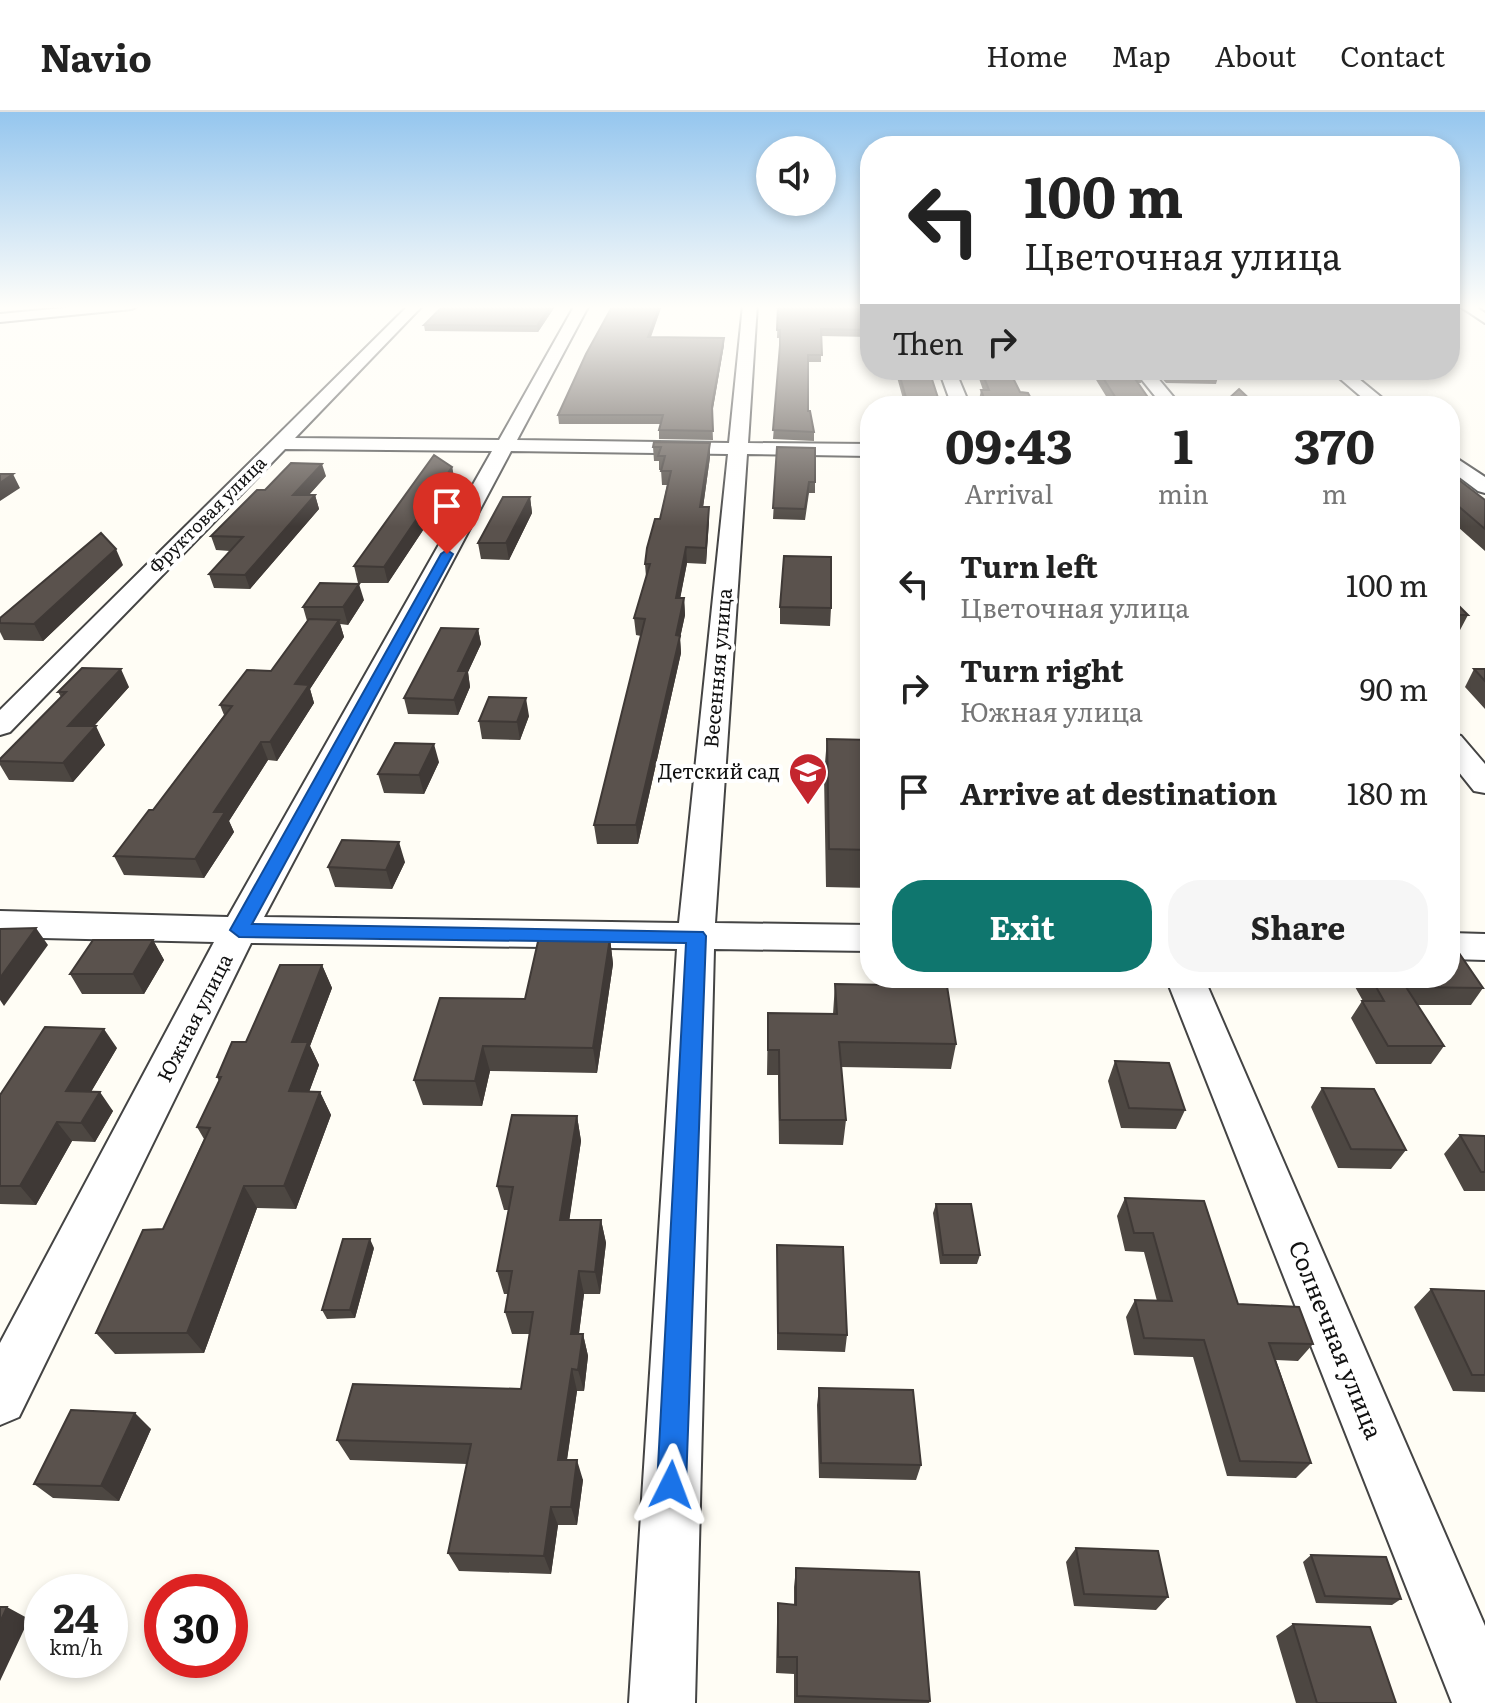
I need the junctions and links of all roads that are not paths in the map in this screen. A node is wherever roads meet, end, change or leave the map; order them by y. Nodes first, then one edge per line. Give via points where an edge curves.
1 (342, 379) edge
2 (543, 379) edge
3 (743, 379) edge
4 (1150, 380) edge
5 (1350, 380) edge
6 (1164, 396) edge
7 (1370, 396) edge
8 (279, 443) junction
9 (507, 446) junction
10 (736, 449) junction
11 (860, 450) edge
12 (1477, 456) dead end
13 (1460, 457) edge
14 (1460, 466) edge
15 (1485, 487) edge
16 (0, 726) edge
17 (1460, 754) edge
18 (1485, 784) edge
19 (0, 924) edge
20 (239, 930) junction
21 (696, 936) junction
22 (860, 938) edge
23 (1460, 946) edge
24 (1485, 947) edge
25 (1189, 988) edge
26 (0, 1398) edge
27 (662, 1703) edge
28 (1485, 1703) edge

1 - 8 street, Фруктовая улица
2 - 9 street, Южная улица
3 - 10 street, Весенняя улица
4 - 6 street
5 - 7 street
8 - 9 street
8 - 16 street, Фруктовая улица
9 - 10 street
9 - 20 street, Южная улица
10 - 11 street
10 - 21 street, Весенняя улица
12 - 13 street
14 - 15 street
17 - 18 street
19 - 20 street
20 - 21 street
20 - 26 street, Южная улица
21 - 22 street
21 - 27 street, Весенняя улица
23 - 24 street
25 - 28 street, Солнечная улица

